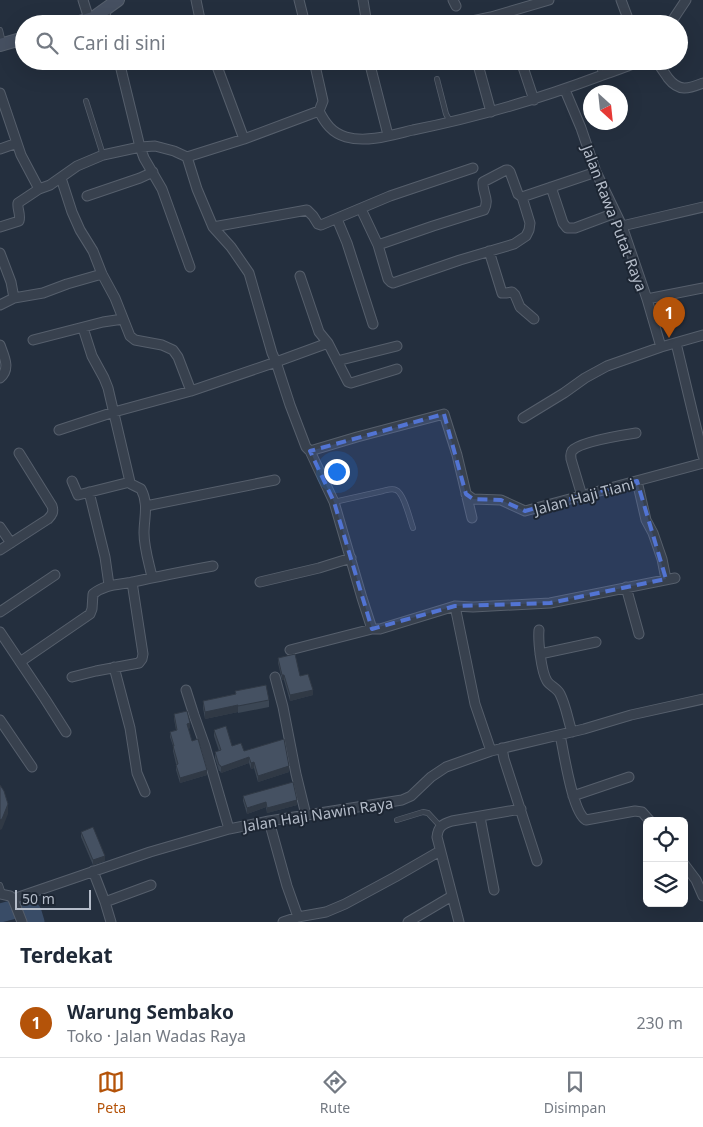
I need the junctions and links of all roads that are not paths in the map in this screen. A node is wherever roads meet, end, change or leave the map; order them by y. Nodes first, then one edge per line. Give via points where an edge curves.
1 (83, 0) edge
2 (118, 0) edge
3 (196, 0) edge
4 (299, 0) edge
5 (363, 0) edge
6 (549, 0) edge
7 (621, 0) edge
8 (686, 0) edge
9 (104, 10) junction
10 (88, 15) edge
11 (96, 15) edge
12 (105, 15) edge
13 (199, 15) edge
14 (303, 15) edge
15 (366, 15) edge
16 (501, 15) edge
17 (627, 15) edge
18 (676, 15) edge
19 (0, 30) edge
20 (15, 40) edge
21 (2, 44) edge
22 (121, 70) edge
23 (218, 70) edge
24 (316, 70) edge
25 (371, 70) edge
26 (479, 70) edge
27 (524, 70) edge
28 (600, 70) edge
29 (617, 70) edge
30 (663, 70) edge
31 (602, 76) junction
32 (437, 79) dead end
33 (703, 83) edge
34 (565, 90) junction
35 (0, 93) edge
36 (534, 100) junction
37 (86, 102) dead end
38 (319, 111) junction
39 (491, 112) junction
40 (451, 122) junction
41 (388, 135) junction
42 (244, 139) junction
43 (17, 142) junction
44 (140, 147) junction
45 (0, 149) edge
46 (103, 155) junction
47 (188, 157) junction
48 (473, 168) dead end
49 (153, 172) junction
50 (596, 172) junction
51 (61, 178) junction
52 (551, 187) junction
53 (39, 189) junction
54 (87, 196) dead end
55 (522, 197) junction
56 (703, 207) edge
57 (361, 209) junction
58 (615, 213) junction
59 (337, 219) junction
60 (622, 226) junction
61 (213, 227) junction
62 (0, 228) edge
63 (378, 246) junction
64 (489, 251) junction
65 (0, 253) edge
66 (190, 267) dead end
67 (102, 274) junction
68 (300, 276) dead end
69 (703, 288) edge
70 (14, 298) junction
71 (647, 299) junction
72 (0, 305) edge
73 (123, 319) junction
74 (534, 319) dead end
75 (373, 324) dead end
76 (83, 328) junction
77 (703, 335) edge
78 (33, 340) dead end
79 (328, 343) junction
80 (676, 343) junction
81 (0, 345) edge
82 (396, 346) dead end
83 (661, 347) junction
84 (337, 361) junction
85 (276, 362) junction
86 (397, 369) dead end
87 (0, 378) edge
88 (191, 391) junction
89 (114, 412) junction
90 (524, 418) dead end
91 (59, 430) dead end
92 (636, 433) dead end
93 (310, 451) junction
94 (19, 453) dead end
95 (703, 456) edge
96 (703, 463) edge
97 (275, 480) dead end
98 (72, 481) dead end
99 (637, 481) junction
100 (130, 482) junction
101 (89, 492) junction
102 (466, 494) junction
103 (582, 496) junction
104 (334, 502) junction
105 (146, 506) junction
106 (472, 518) dead end
107 (0, 527) edge
108 (413, 528) dead end
109 (11, 543) junction
110 (0, 550) edge
111 (351, 558) junction
112 (213, 566) dead end
113 (55, 575) dead end
114 (152, 577) junction
115 (132, 582) junction
116 (260, 582) dead end
117 (109, 585) junction
118 (626, 587) junction
119 (455, 606) junction
120 (0, 612) edge
121 (372, 629) junction
122 (539, 630) dead end
123 (0, 633) edge
124 (639, 634) dead end
125 (596, 642) dead end
126 (290, 650) dead end
127 (540, 654) junction
128 (20, 662) junction
129 (114, 667) junction
130 (72, 677) dead end
131 (275, 677) dead end
132 (186, 690) dead end
133 (703, 699) edge
134 (0, 720) edge
135 (66, 732) dead end
136 (572, 732) junction
137 (560, 735) junction
138 (502, 748) junction
139 (491, 751) junction
140 (32, 767) dead end
141 (628, 778) dead end
142 (146, 792) dead end
143 (573, 796) junction
144 (521, 810) junction
145 (306, 815) junction
146 (480, 817) junction
147 (646, 817) edge
148 (397, 820) dead end
149 (269, 821) junction
150 (440, 826) junction
151 (229, 829) junction
152 (440, 851) junction
153 (537, 861) dead end
154 (688, 869) edge
155 (94, 871) junction
156 (151, 884) dead end
157 (494, 890) dead end
158 (1, 891) edge
159 (452, 896) junction
160 (703, 896) edge
161 (14, 902) junction
162 (105, 902) junction
163 (301, 917) junction
164 (21, 919) edge
165 (111, 922) edge
166 (283, 922) edge
167 (408, 922) edge
168 (459, 922) edge

1 - 10 street
2 - 9 street
3 - 13 street
4 - 14 street
5 - 15 street
6 - 16 street
7 - 17 street
8 - 18 street
9 - 11 street
9 - 12 street
19 - 21 lane
20 - 21 street
22 - 44 street
23 - 42 street
24 - 38 street via 323,101
25 - 41 street
26 - 39 street
27 - 36 street
28 - 31 lane
29 - 31 street
30 - 33 street via 674,86 688,88
31 - 34 street
32 - 40 lane
34 - 36 street
34 - 50 street, Jalan Rawa Putat Raya
35 - 43 street
36 - 39 street
37 - 46 lane
38 - 41 street via 326,124 343,136 361,139
38 - 42 street
39 - 40 street
40 - 41 street
42 - 47 street
43 - 45 street
43 - 53 street
44 - 46 street
44 - 47 street via 155,146
44 - 49 street
46 - 51 street via 77,166
47 - 61 street
48 - 57 street
49 - 54 street
49 - 66 street
50 - 52 street
50 - 58 street, Jalan Rawa Putat Raya
51 - 53 street
51 - 67 street via 72,212
52 - 55 street
52 - 58 street via 567,228
53 - 62 street via 18,203 19,221
55 - 63 street via 506,170 483,182 487,200 484,210
55 - 64 street via 530,223 526,236 514,244
56 - 60 street
57 - 59 street
57 - 63 street
58 - 60 street, Jalan Rawa Putat Raya
59 - 61 street via 319,225 307,210
59 - 75 street
60 - 71 street, Jalan Rawa Putat Raya
61 - 85 street via 232,247 249,273
63 - 64 street via 388,279 393,283
64 - 74 street via 502,293 512,292 520,307
65 - 70 street
67 - 70 street via 43,293
67 - 73 street
68 - 79 street via 319,332
69 - 71 street
70 - 72 street
71 - 83 street, Jalan Rawa Putat Raya
73 - 76 street
73 - 88 street via 135,340 173,350
76 - 78 street
76 - 89 street via 108,388
77 - 80 street
79 - 84 street
79 - 85 street
80 - 83 street
80 - 95 street
81 - 87 street via 7,369
82 - 84 street
83 - 90 street via 607,366
84 - 86 street via 351,384
85 - 88 street
85 - 93 street
88 - 89 street
89 - 91 street
89 - 100 street
92 - 103 street via 598,441 572,451 571,459
93 - 102 street via 444,414
93 - 104 street
94 - 109 street via 53,511 48,519
96 - 99 street, Jalan Haji Tiani
97 - 105 street
98 - 101 street via 78,495
99 - 103 street, Jalan Haji Tiani
99 - 118 street via 646,520 671,578
100 - 101 street
100 - 105 street via 141,490
101 - 117 street
102 - 103 street, Jalan Haji Tiani via 473,499 501,500 525,511
102 - 106 street
104 - 108 lane via 397,490 402,494
104 - 111 street
105 - 114 street via 145,546
107 - 109 street
109 - 110 street
111 - 116 street
111 - 121 street
112 - 114 street
113 - 120 street
114 - 115 street
115 - 117 street
115 - 129 street via 142,659
117 - 128 street via 93,594 90,614
118 - 119 street via 550,602
118 - 124 street
119 - 121 street
119 - 139 street via 475,704
121 - 126 street
122 - 127 street
123 - 128 street
125 - 127 street
127 - 136 street via 545,678 560,693
128 - 135 street
129 - 130 street
129 - 142 street via 130,728 137,773
131 - 145 street
132 - 151 street
133 - 136 street, Jalan Haji Nawin Raya
134 - 140 street
136 - 137 street, Jalan Haji Nawin Raya
137 - 138 street, Jalan Haji Nawin Raya
137 - 143 street
138 - 139 street, Jalan Haji Nawin Raya
138 - 144 street
139 - 145 street, Jalan Haji Nawin Raya via 446,767 402,800
141 - 143 street
143 - 147 street via 582,818 586,820 635,811
144 - 146 street
144 - 153 street
145 - 149 street, Jalan Haji Nawin Raya
146 - 150 street
146 - 157 street
148 - 150 lane via 423,812
149 - 151 street, Jalan Haji Nawin Raya
149 - 163 street via 287,886
150 - 152 street via 437,838
151 - 155 street, Jalan Haji Nawin Raya
152 - 159 street
152 - 163 street via 345,904
154 - 160 street
155 - 161 street, Jalan Haji Nawin Raya
155 - 162 street
156 - 162 street
158 - 161 street
159 - 167 street
159 - 168 street
161 - 164 street
162 - 165 street
163 - 166 street

